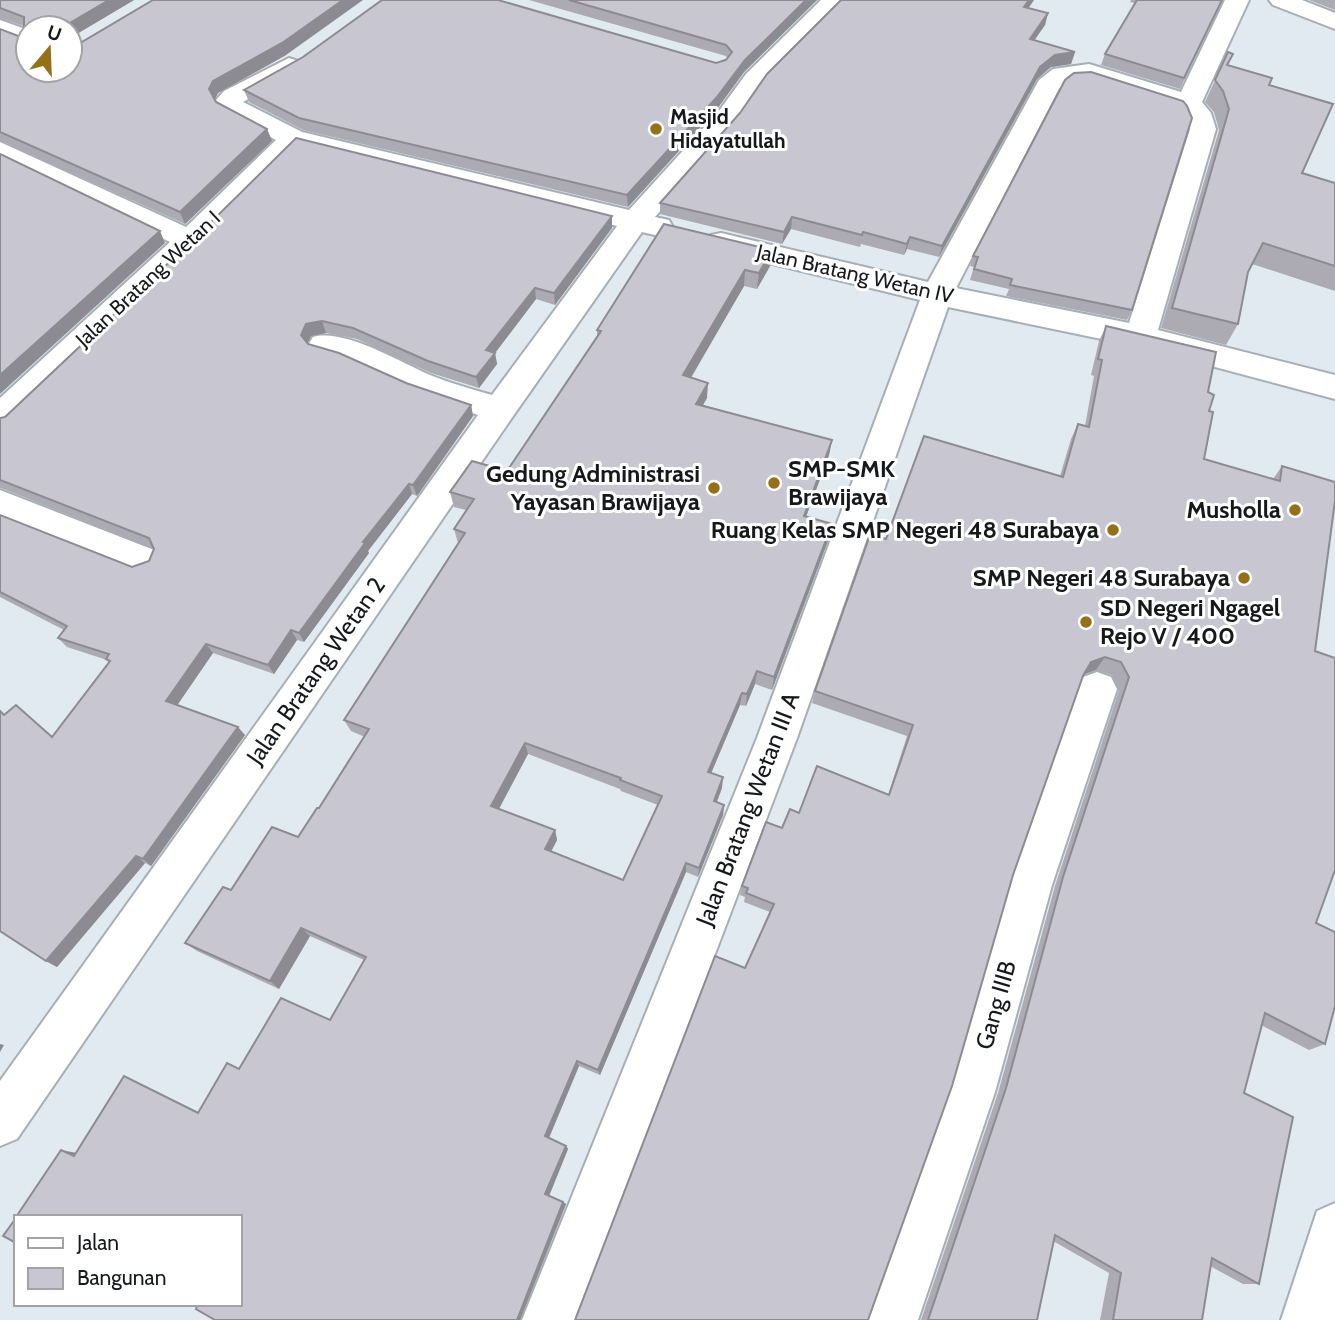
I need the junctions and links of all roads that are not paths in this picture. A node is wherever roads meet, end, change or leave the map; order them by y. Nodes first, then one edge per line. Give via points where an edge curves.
1 (835, 0) edge
2 (1237, 0) edge
3 (1281, 0) edge
4 (1335, 22) edge
5 (307, 54) edge
6 (1189, 103) junction
7 (293, 138) junction
8 (0, 150) edge
9 (635, 221) junction
10 (190, 240) junction
11 (937, 294) junction
12 (1140, 337) junction
13 (324, 345) dead end
14 (1335, 387) edge
15 (499, 410) junction
16 (0, 417) edge
17 (0, 504) edge
18 (141, 560) dead end
19 (1097, 690) dead end
20 (0, 1122) edge
21 (1335, 1229) edge
22 (549, 1320) edge
23 (891, 1320) edge
24 (1308, 1320) edge

1 - 9 street, Jalan Bratang Wetan 2 via 755,79 728,117
2 - 6 street
3 - 4 street
5 - 7 street, Jalan Bratang Wetan IV via 229,100 231,106
6 - 11 street, Jalan Bratang Wetan III A via 1089,72 1062,74 1048,85
6 - 12 street via 1203,129
7 - 9 street, Jalan Bratang Wetan IV
7 - 10 street, Jalan Bratang Wetan I
8 - 10 street
9 - 11 street, Jalan Bratang Wetan IV
9 - 15 street, Jalan Bratang Wetan 2
10 - 16 street, Jalan Bratang Wetan I
11 - 12 street, Jalan Bratang Wetan IV
11 - 22 street, Jalan Bratang Wetan III A via 777,738
12 - 14 street, Jalan Bratang Wetan IV
13 - 15 street
15 - 20 street, Jalan Bratang Wetan 2
17 - 18 street
19 - 23 street, Gang IIIB via 1030,885 971,1091
21 - 24 street

